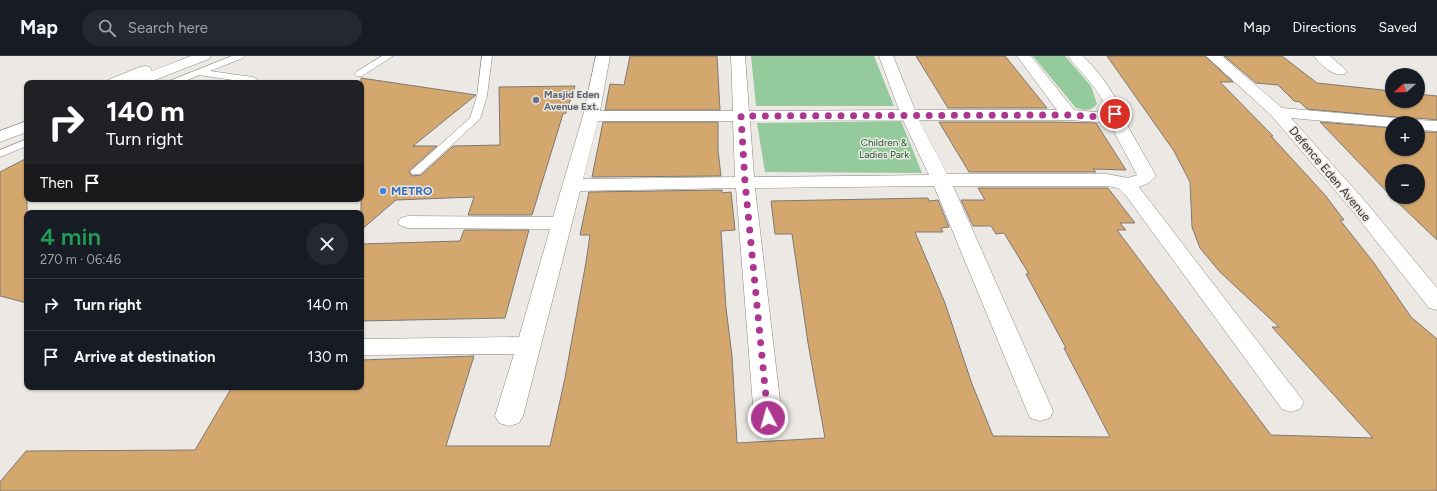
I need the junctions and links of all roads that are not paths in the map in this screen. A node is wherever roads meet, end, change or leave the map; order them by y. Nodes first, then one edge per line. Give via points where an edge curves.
1 (183, 56) edge
2 (204, 56) edge
3 (240, 56) edge
4 (388, 56) edge
5 (487, 56) edge
6 (603, 56) edge
7 (738, 56) edge
8 (886, 56) edge
9 (1024, 56) edge
10 (1075, 56) edge
11 (1213, 56) edge
12 (1321, 56) edge
13 (1340, 70) dead end
14 (200, 72) junction
15 (359, 74) dead end
16 (120, 80) edge
17 (141, 80) edge
18 (180, 80) edge
19 (253, 80) dead end
20 (1277, 112) junction
21 (908, 114) junction
22 (1069, 115) junction
23 (591, 116) junction
24 (741, 116) junction
25 (24, 117) edge
26 (1109, 119) junction
27 (1385, 122) edge
28 (1425, 125) edge
29 (1437, 126) edge
30 (0, 127) edge
31 (24, 127) edge
32 (0, 137) edge
33 (24, 143) edge
34 (0, 154) edge
35 (416, 172) dead end
36 (941, 180) junction
37 (745, 182) junction
38 (571, 185) junction
39 (1125, 185) junction
40 (408, 222) dead end
41 (561, 222) junction
42 (1437, 303) edge
43 (528, 345) junction
44 (364, 347) edge
45 (1291, 402) dead end
46 (1040, 411) dead end
47 (509, 416) dead end
48 (768, 418) dead end

1 - 16 street
2 - 17 street
3 - 14 lane
4 - 15 lane
5 - 35 lane via 482,96 475,119
6 - 23 street
7 - 24 street
8 - 21 street
9 - 22 street
10 - 26 street via 1086,67 1112,106 1115,114
11 - 20 street, Defence Eden Avenue
12 - 13 street
14 - 18 lane
14 - 19 lane
20 - 27 street
20 - 42 street, Defence Eden Avenue via 1358,205
21 - 22 street
21 - 24 street
21 - 36 street
22 - 26 street
23 - 24 street
23 - 38 street
24 - 37 street
25 - 30 street
26 - 39 street via 1118,123 1147,176 1138,182
28 - 29 street
31 - 32 street
33 - 34 lane
36 - 37 street
36 - 39 street via 1107,180
36 - 46 street
37 - 38 street
37 - 48 street
38 - 41 street
39 - 45 street via 1134,193
40 - 41 street
41 - 43 street
43 - 44 street
43 - 47 street

